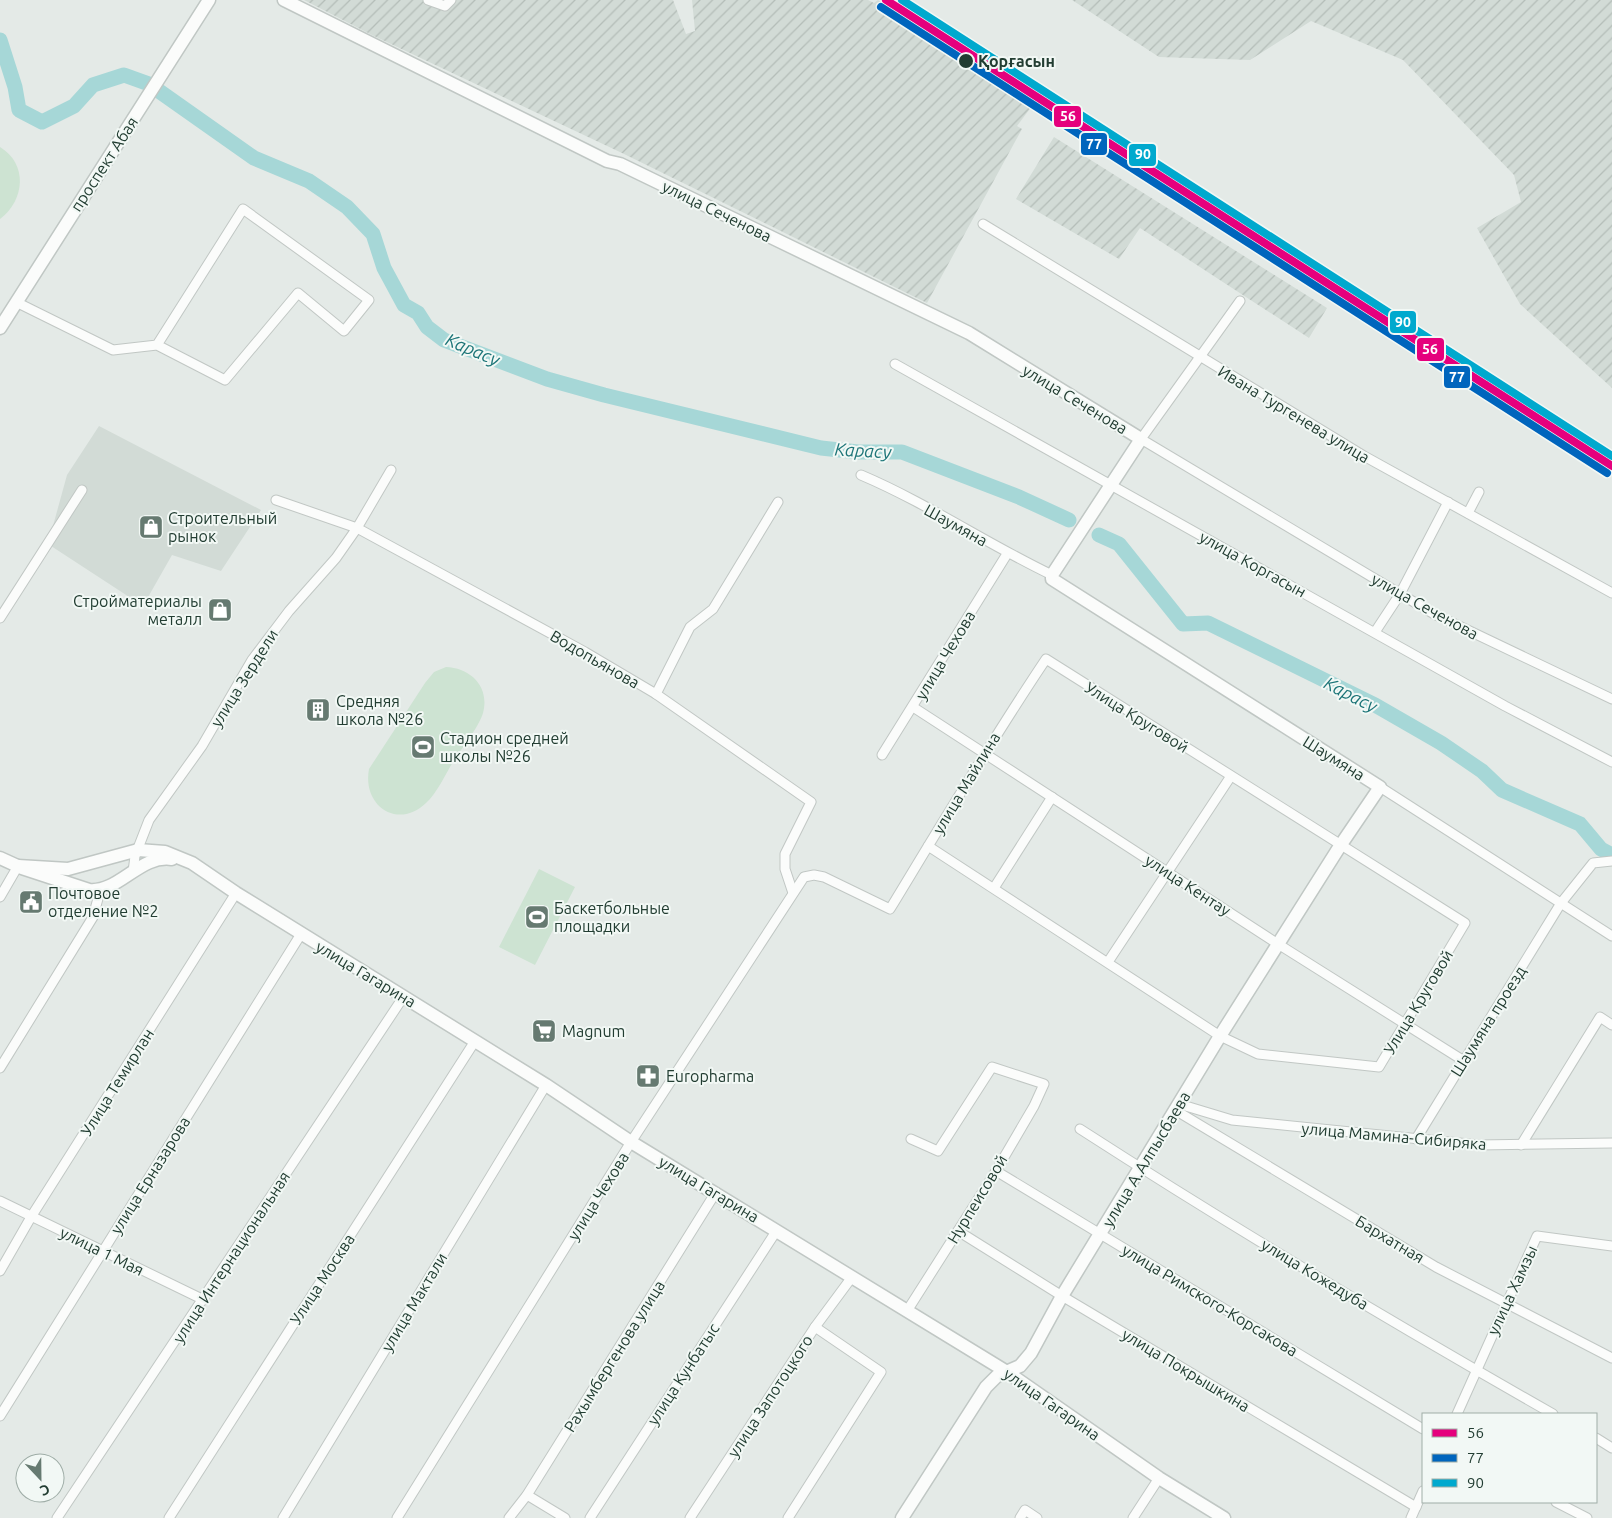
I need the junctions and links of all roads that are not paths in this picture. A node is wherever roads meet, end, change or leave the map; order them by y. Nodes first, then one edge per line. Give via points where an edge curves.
1 (209, 0) edge
2 (284, 0) edge
3 (428, 0) edge
4 (451, 0) edge
5 (983, 224) dead end
6 (1240, 301) dead end
7 (16, 302) junction
8 (0, 328) edge
9 (157, 345) junction
10 (1199, 358) junction
11 (895, 364) dead end
12 (1141, 439) junction
13 (390, 470) dead end
14 (861, 475) dead end
15 (1111, 484) junction
16 (82, 490) dead end
17 (1479, 492) dead end
18 (276, 500) dead end
19 (778, 502) dead end
20 (1448, 502) junction
21 (1468, 513) junction
22 (357, 528) junction
23 (1007, 554) junction
24 (1053, 579) junction
25 (1612, 593) edge
26 (1400, 594) junction
27 (0, 618) edge
28 (1375, 632) junction
29 (1046, 659) joint
30 (656, 694) junction
31 (1612, 699) edge
32 (913, 706) junction
33 (983, 753) junction
34 (882, 755) dead end
35 (1612, 762) edge
36 (1231, 776) junction
37 (1380, 787) junction
38 (1052, 797) junction
39 (928, 846) junction
40 (1340, 846) junction
41 (138, 850) junction
42 (0, 858) edge
43 (109, 858) junction
44 (1612, 861) edge
45 (192, 863) junction
46 (18, 866) junction
47 (68, 869) junction
48 (133, 872) junction
49 (1168, 872) junction
50 (804, 877) joint
51 (67, 883) junction
52 (116, 883) junction
53 (994, 888) junction
54 (100, 892) junction
55 (236, 893) junction
56 (793, 893) junction
57 (0, 897) edge
58 (1561, 903) junction
59 (301, 934) junction
60 (1612, 936) edge
61 (1278, 944) junction
62 (1108, 962) junction
63 (404, 996) junction
64 (1612, 1024) edge
65 (1405, 1025) junction
66 (1220, 1036) junction
67 (475, 1041) junction
68 (1464, 1061) junction
69 (0, 1068) edge
70 (546, 1086) junction
71 (1177, 1107) junction
72 (1080, 1129) dead end
73 (911, 1139) dead end
74 (1416, 1139) junction
75 (632, 1142) junction
76 (1612, 1143) edge
77 (1521, 1145) junction
78 (1141, 1169) junction
79 (996, 1171) junction
80 (716, 1192) junction
81 (0, 1202) edge
82 (31, 1217) junction
83 (777, 1230) junction
84 (958, 1231) junction
85 (1100, 1234) junction
86 (1612, 1246) edge
87 (102, 1252) junction
88 (0, 1271) edge
89 (852, 1277) junction
90 (1062, 1296) junction
91 (204, 1300) junction
92 (1506, 1304) junction
93 (907, 1311) junction
94 (815, 1327) junction
95 (1612, 1358) edge
96 (1475, 1370) junction
97 (1006, 1372) junction
98 (1457, 1413) edge
99 (1551, 1413) edge
100 (0, 1416) edge
101 (1422, 1428) edge
102 (1597, 1439) edge
103 (1612, 1448) edge
104 (1159, 1478) junction
105 (1422, 1494) edge
106 (527, 1495) junction
107 (1558, 1503) edge
108 (1414, 1514) edge
109 (57, 1518) edge
110 (169, 1518) edge
111 (282, 1518) edge
112 (397, 1518) edge
113 (509, 1518) edge
114 (565, 1518) edge
115 (590, 1518) edge
116 (690, 1518) edge
117 (788, 1518) edge
118 (902, 1518) edge
119 (1020, 1518) edge
120 (1037, 1518) edge
121 (1133, 1518) edge
122 (1224, 1518) edge
123 (1587, 1518) edge

1 - 7 street, проспект Абая
2 - 12 street, улица Сеченова via 607,161 620,164 969,333
3 - 4 street via 445,6
5 - 10 street, Ивана Тургенева улица
6 - 10 street
7 - 8 street, проспект Абая
7 - 9 street via 114,350
9 - 9 street via 225,380 298,294 344,331 369,300 243,209
10 - 12 street
10 - 20 street, Ивана Тургенева улица
11 - 15 street, улица Коргасын
12 - 15 street, улица Сеченова
12 - 26 street, улица Сеченова
13 - 22 street, улица Зердели
14 - 23 street, Шаумяна
15 - 24 street, улица Сеченова
15 - 28 street, улица Коргасын
16 - 27 street
17 - 21 street
18 - 22 street, Водопьянова
19 - 30 street via 712,609 690,627
20 - 21 street, Ивана Тургенева улица
20 - 26 street
21 - 25 street, Ивана Тургенева улица
22 - 30 street, Водопьянова
22 - 41 street, улица Зердели via 252,660 202,746 149,820
23 - 24 street, Шаумяна
23 - 32 street, улица Чехова
24 - 37 street, Шаумяна
26 - 28 street
26 - 31 street, улица Сеченова via 1434,614
28 - 35 street, улица Коргасын
29 - 33 street, улица Майлина
29 - 36 street, Улица Круговой
30 - 56 street, Водопьянова via 811,802 785,854 784,869
32 - 33 street, улица Кентау
32 - 34 street, улица Чехова
33 - 38 street, улица Кентау
33 - 39 street, улица Майлина
36 - 40 street, Улица Круговой
36 - 49 street
37 - 40 street, улица А.Алпысбаева
37 - 58 street, Шаумяна
38 - 49 street, улица Кентау
38 - 53 street
39 - 50 street, улица Майлина via 890,909 824,877
39 - 53 street, Улица Круговой
40 - 61 street, улица А.Алпысбаева
40 - 65 street, Улица Круговой via 1465,923
41 - 43 street, улица Гагарина
41 - 45 street, улица Гагарина via 165,852
41 - 48 street, улица Зердели
42 - 46 street, улица Гагарина
43 - 47 street, улица Гагарина
43 - 52 street via 115,868
44 - 58 street, Шаумяна проезд via 1593,863
45 - 48 street, улица Гагарина via 165,858
45 - 55 street, улица Гагарина
46 - 47 street, улица Гагарина
46 - 51 street, улица Гагарина
46 - 57 street
47 - 51 street via 64,875
48 - 52 street, улица Гагарина
49 - 61 street, улица Кентау
49 - 62 street
50 - 56 street, улица Чехова
51 - 54 street, улица Гагарина
52 - 54 street, улица Гагарина
53 - 62 street, Улица Круговой
54 - 69 street via 93,917
55 - 59 street, улица Гагарина
55 - 82 street, Улица Темирлан
56 - 75 street, улица Чехова
58 - 60 street, Шаумяна
58 - 68 street, Шаумяна проезд
59 - 63 street, улица Гагарина
59 - 87 street, улица Ерназарова
61 - 65 street, улица Кентау
61 - 66 street, улица А.Алпысбаева
62 - 66 street, Улица Круговой
63 - 67 street, улица Гагарина
63 - 91 street, улица Интернациональная
64 - 77 street via 1600,1017
65 - 66 street, Улица Круговой via 1379,1067 1258,1054
65 - 68 street, улица Кентау
66 - 71 street, улица А.Алпысбаева
67 - 70 street, улица Гагарина
67 - 110 street, Улица Москва
68 - 74 street, Шаумяна проезд
70 - 75 street, улица Гагарина
70 - 111 street, улица Мактали
71 - 74 street, улица Мамина-Сибиряка via 1232,1120
71 - 78 street, улица А.Алпысбаева
71 - 92 street, Бархатная via 1436,1267
72 - 78 street, улица Кожедуба
73 - 79 street, Нурпеисовой via 938,1151 992,1067 1044,1084
74 - 77 street, улица Мамина-Сибиряка
75 - 80 street, улица Гагарина
75 - 112 street, улица Чехова
76 - 77 street, улица Мамина-Сибиряка
78 - 85 street, улица А.Алпысбаева
78 - 96 street, улица Кожедуба
79 - 84 street, Нурпеисовой
79 - 85 street, улица Римского-Корсакова
80 - 83 street, улица Гагарина
80 - 106 street, Рахымбергенова улица
81 - 82 street, улица 1 Мая
82 - 87 street, улица 1 Мая
82 - 88 street, Улица Темирлан
83 - 89 street, улица Гагарина
83 - 115 street, улица Кунбатыс
84 - 90 street, улица Покрышкина
84 - 93 street, Нурпеисовой
85 - 90 street, улица А.Алпысбаева
85 - 101 street, улица Римского-Корсакова
86 - 92 street, улица Хамзы via 1537,1236
87 - 91 street, улица 1 Мая
87 - 100 street, улица Ерназарова
89 - 93 street, улица Гагарина
89 - 94 street, улица Запотоцкого
90 - 97 street, улица А.Алпысбаева via 1032,1353 1020,1366
90 - 108 street, улица Покрышкина
91 - 109 street, улица Интернациональная
92 - 95 street, Бархатная
92 - 96 street, улица Хамзы
93 - 97 street, улица Гагарина
94 - 116 street, улица Запотоцкого
94 - 117 street via 881,1372
96 - 98 street, улица Хамзы
96 - 99 street, улица Кожедуба
97 - 104 street, улица Гагарина
97 - 118 street, улица А.Алпысбаева via 986,1387
102 - 103 street
104 - 121 street
104 - 122 street, улица Гагарина
105 - 108 street
106 - 113 street, Рахымбергенова улица
106 - 114 street
107 - 123 street
119 - 120 street via 1025,1510

